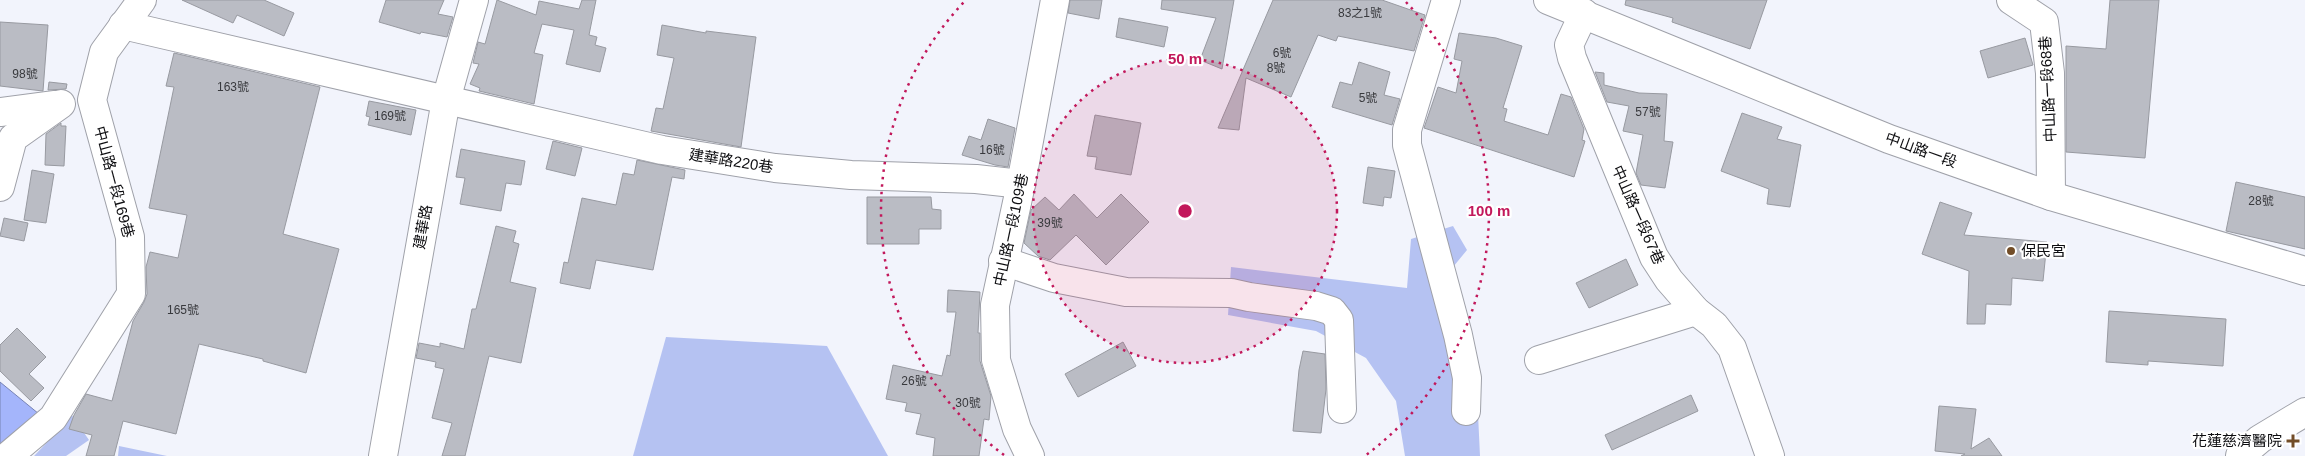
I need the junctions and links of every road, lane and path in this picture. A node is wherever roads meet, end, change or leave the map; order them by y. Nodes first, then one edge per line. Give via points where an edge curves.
1 (142, 0) edge
2 (474, 0) edge
3 (1055, 0) edge
4 (1446, 0) edge
5 (1548, 0) edge
6 (2011, 0) edge
7 (1584, 13) junction
8 (123, 25) junction
9 (92, 100) junction
10 (446, 100) junction
11 (61, 104) junction
12 (0, 112) edge
13 (1021, 184) junction
14 (0, 187) edge
15 (2051, 196) junction
16 (1004, 261) junction
17 (2305, 271) edge
18 (1696, 311) junction
19 (1539, 360) dead end
20 (1342, 409) dead end
21 (1466, 410) dead end
22 (2305, 412) edge
23 (8, 456) edge
24 (383, 456) edge
25 (1030, 456) edge
26 (1770, 456) edge
27 (2240, 456) edge

1 - 8 street, 中山路一段169巷
2 - 10 street, 建華路
3 - 13 street, 中山路一段109巷
4 - 21 street via 1408,130 1407,145 1458,335 1467,378
5 - 7 street, 中山路一段
6 - 15 street, 中山路一段68巷 via 2044,22 2050,73
7 - 15 street, 中山路一段 via 1889,139
7 - 18 street, 中山路一段67巷 via 1568,45 1572,58 1654,257
8 - 9 street, 中山路一段169巷 via 104,52
8 - 10 street, 建華路220巷
9 - 11 street
9 - 23 street, 中山路一段169巷 via 130,237 131,294 53,418
10 - 13 street, 建華路220巷 via 662,150 775,168
10 - 24 street, 建華路
11 - 12 street
11 - 14 street via 13,138
13 - 16 street, 中山路一段109巷
15 - 17 street, 中山路一段
16 - 20 street via 1054,278 1126,292 1231,293 1332,311 1339,320
16 - 25 street, 中山路一段109巷 via 995,305 996,360 1017,429
18 - 19 street
18 - 26 street, 中山路一段67巷 via 1714,325 1732,348
22 - 27 street

